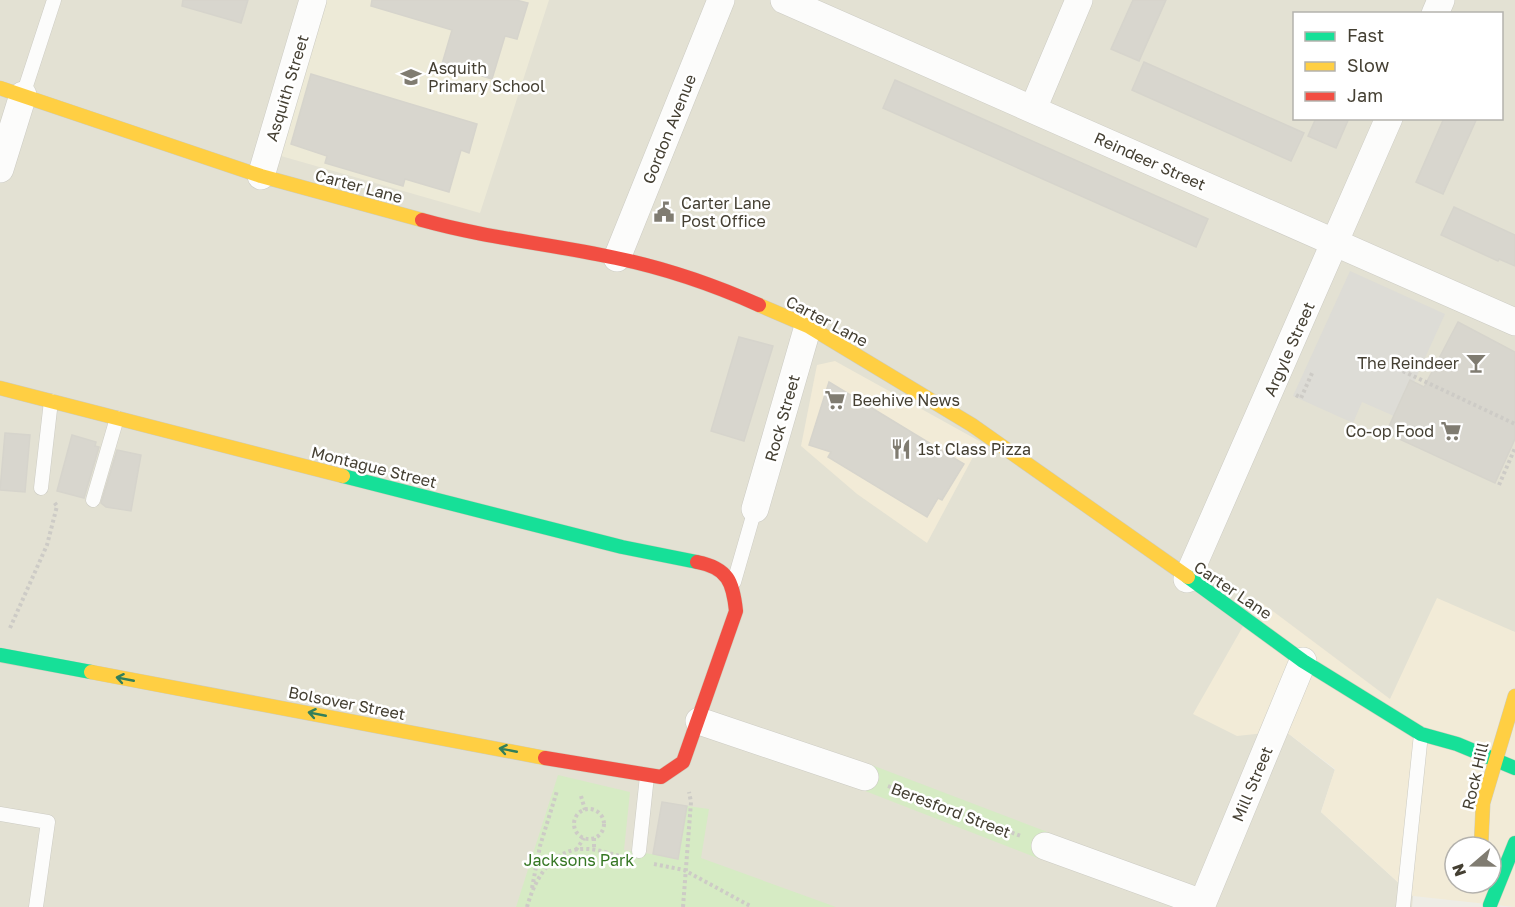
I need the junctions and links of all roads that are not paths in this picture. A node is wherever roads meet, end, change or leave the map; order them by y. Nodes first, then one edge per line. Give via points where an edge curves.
1 (54, 0) edge
2 (313, 0) edge
3 (721, 0) edge
4 (784, 0) edge
5 (1079, 0) edge
6 (11, 91) edge
7 (1033, 109) junction
8 (1388, 120) edge
9 (0, 169) edge
10 (261, 176) junction
11 (1335, 243) junction
12 (617, 258) junction
13 (1515, 322) edge
14 (808, 326) junction
15 (0, 388) edge
16 (51, 401) junction
17 (117, 418) junction
18 (41, 488) dead end
19 (93, 500) dead end
20 (755, 509) joint
21 (1188, 579) junction
22 (733, 585) junction
23 (0, 655) edge
24 (1303, 661) junction
25 (1515, 696) edge
26 (1512, 714) edge
27 (699, 721) junction
28 (1421, 734) junction
29 (1494, 759) junction
30 (1515, 768) edge
31 (648, 776) junction
32 (865, 777) road end
33 (0, 814) edge
34 (1482, 835) edge
35 (1515, 843) edge
36 (1045, 846) road end
37 (633, 854) road end
38 (1202, 905) edge
39 (1490, 906) edge
40 (36, 907) edge
41 (1403, 907) edge

1 - 6 lane
2 - 10 street, Asquith Street
3 - 12 street, Gordon Avenue
4 - 7 street, Reindeer Street
5 - 7 street
6 - 9 street
6 - 10 main road, Carter Lane
7 - 11 street, Reindeer Street
8 - 11 street, Argyle Street
10 - 12 main road, Carter Lane via 459,230
11 - 13 street, Reindeer Street
11 - 21 street, Argyle Street
12 - 14 main road, Carter Lane via 728,291
14 - 20 street, Rock Street
14 - 21 main road, Carter Lane via 972,425
15 - 16 main road, Montague Street
16 - 17 main road, Montague Street
16 - 18 lane
17 - 19 lane
17 - 22 main road, Montague Street via 622,547 714,565
20 - 22 lane
21 - 24 main road, Carter Lane
22 - 27 main road via 736,611
31 -> 23 main road, Bolsover Street
24 - 28 main road, Carter Lane
24 - 38 street, Mill Street
25 - 26 main road, Rock Hill
26 - 29 main road, Rock Hill
27 - 31 main road, Bolsover Street via 683,762 661,777
27 - 32 street
28 - 29 main road, Carter Lane
28 - 41 lane
29 - 30 main road, Carter Lane
29 - 34 main road, Rock Hill via 1483,803
31 - 37 lane
33 - 40 lane via 48,822
35 - 39 main road
36 - 38 street

